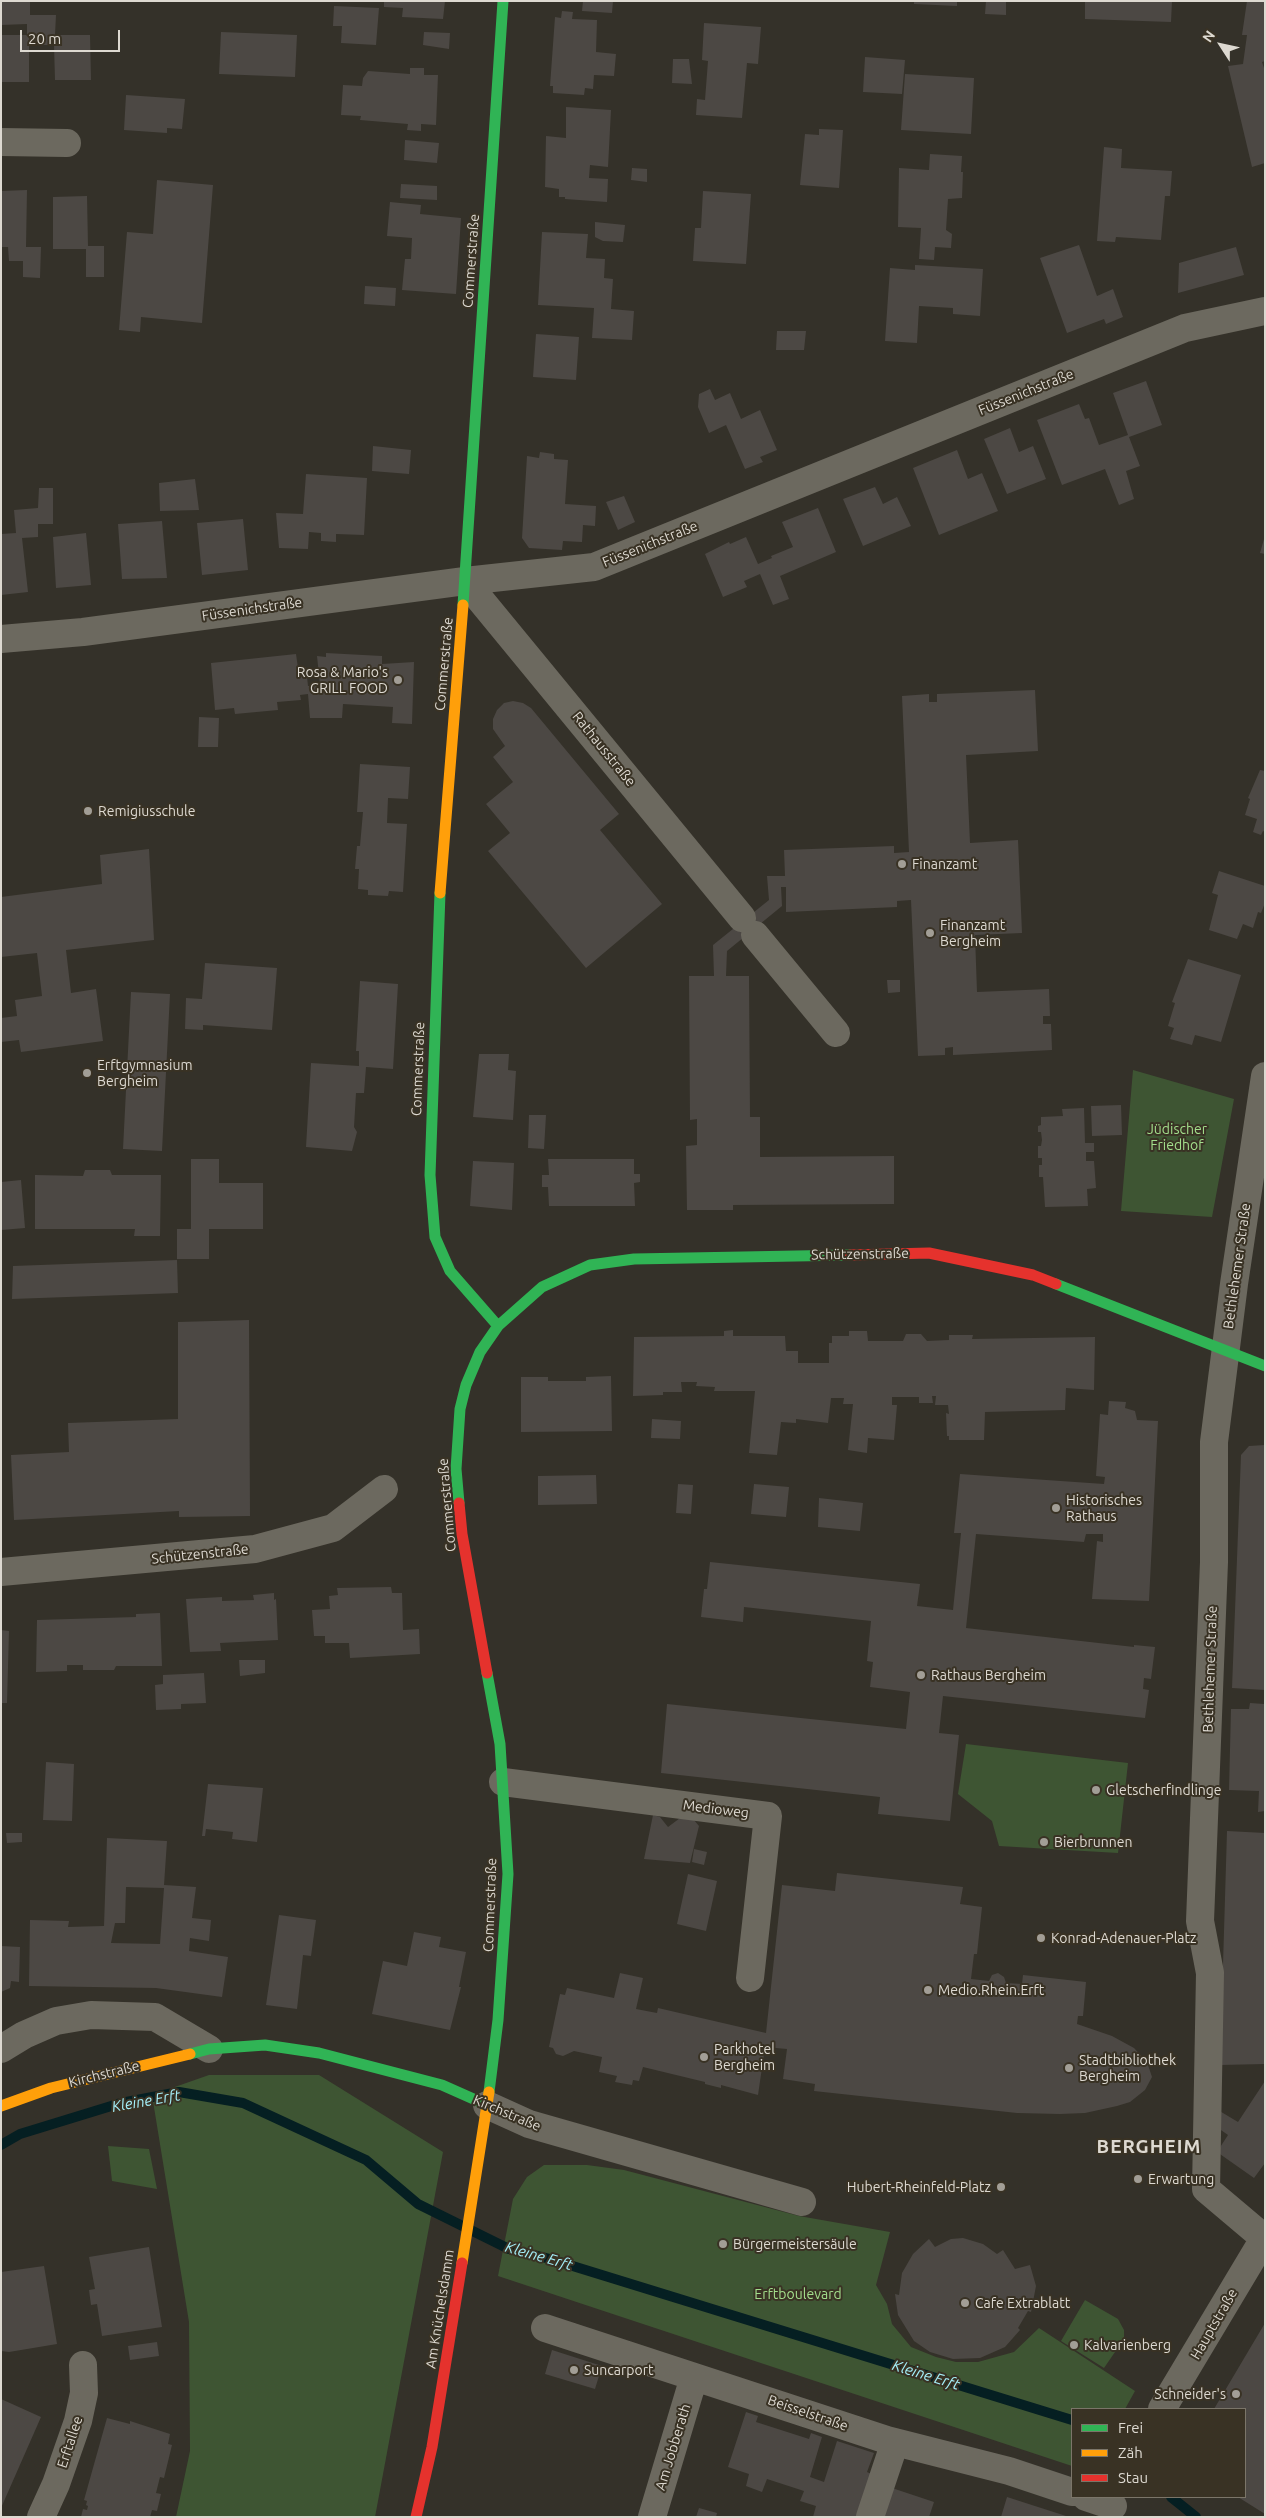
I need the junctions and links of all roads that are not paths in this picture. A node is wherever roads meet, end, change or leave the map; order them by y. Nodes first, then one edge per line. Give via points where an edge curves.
1 (503, 1) edge
2 (1, 142) edge
3 (67, 143) dead end
4 (1265, 311) edge
5 (465, 581) junction
6 (1, 639) edge
7 (836, 1033) dead end
8 (1265, 1076) edge
9 (498, 1326) junction
10 (1225, 1351) junction
11 (1265, 1366) edge
12 (384, 1489) dead end
13 (1, 1572) edge
14 (503, 1782) junction
15 (750, 1978) dead end
16 (1, 2048) edge
17 (209, 2049) junction
18 (487, 2105) junction
19 (1, 2106) edge
20 (802, 2202) dead end
21 (1264, 2238) edge
22 (544, 2328) dead end
23 (83, 2365) dead end
24 (694, 2377) junction
25 (1163, 2408) edge
26 (895, 2442) junction
27 (1071, 2492) edge
28 (1089, 2498) edge
29 (1113, 2506) edge
30 (42, 2517) edge
31 (416, 2517) edge
32 (652, 2517) edge
33 (870, 2517) edge

1 - 5 main road, Commerstraße
2 - 3 street
4 - 5 street, Füssenichstraße via 1185,328 594,567
5 - 6 street, Füssenichstraße via 83,632
5 - 7 street, Rathausstraße
5 - 9 main road, Commerstraße via 439,908 430,1175 434,1237 450,1271
8 - 10 street, Bethlehemer Straße
9 - 10 main road, Schützenstraße via 542,1287 590,1265 634,1259 930,1253 1033,1275
9 - 14 main road, Commerstraße via 480,1352 466,1385 460,1409 456,1469 462,1534 500,1744
10 - 11 main road, Schützenstraße
10 - 21 street, Bethlehemer Straße via 1214,1442 1214,1562 1200,1921 1210,1973 1206,2188
12 - 13 street, Schützenstraße via 332,1528 255,1549
14 - 15 street, Medioweg via 768,1816
14 - 18 main road, Commerstraße via 508,1874 498,2020
16 - 17 street via 56,2022 91,2015 155,2017
17 - 18 main road, Kirchstraße via 265,2045 319,2053 442,2085
17 - 19 main road, Kirchstraße via 60,2086
18 - 20 street, Kirchstraße via 529,2124
18 - 31 main road, Am Knüchelsdamm via 432,2447
21 - 25 street, Hauptstraße
22 - 24 street, Beisselstraße
23 - 30 street, Erftallee via 84,2392 78,2421
24 - 26 street, Beisselstraße
24 - 32 street, Am Jobberath
26 - 27 street, Beisselstraße via 1009,2470
26 - 33 street
28 - 29 street

